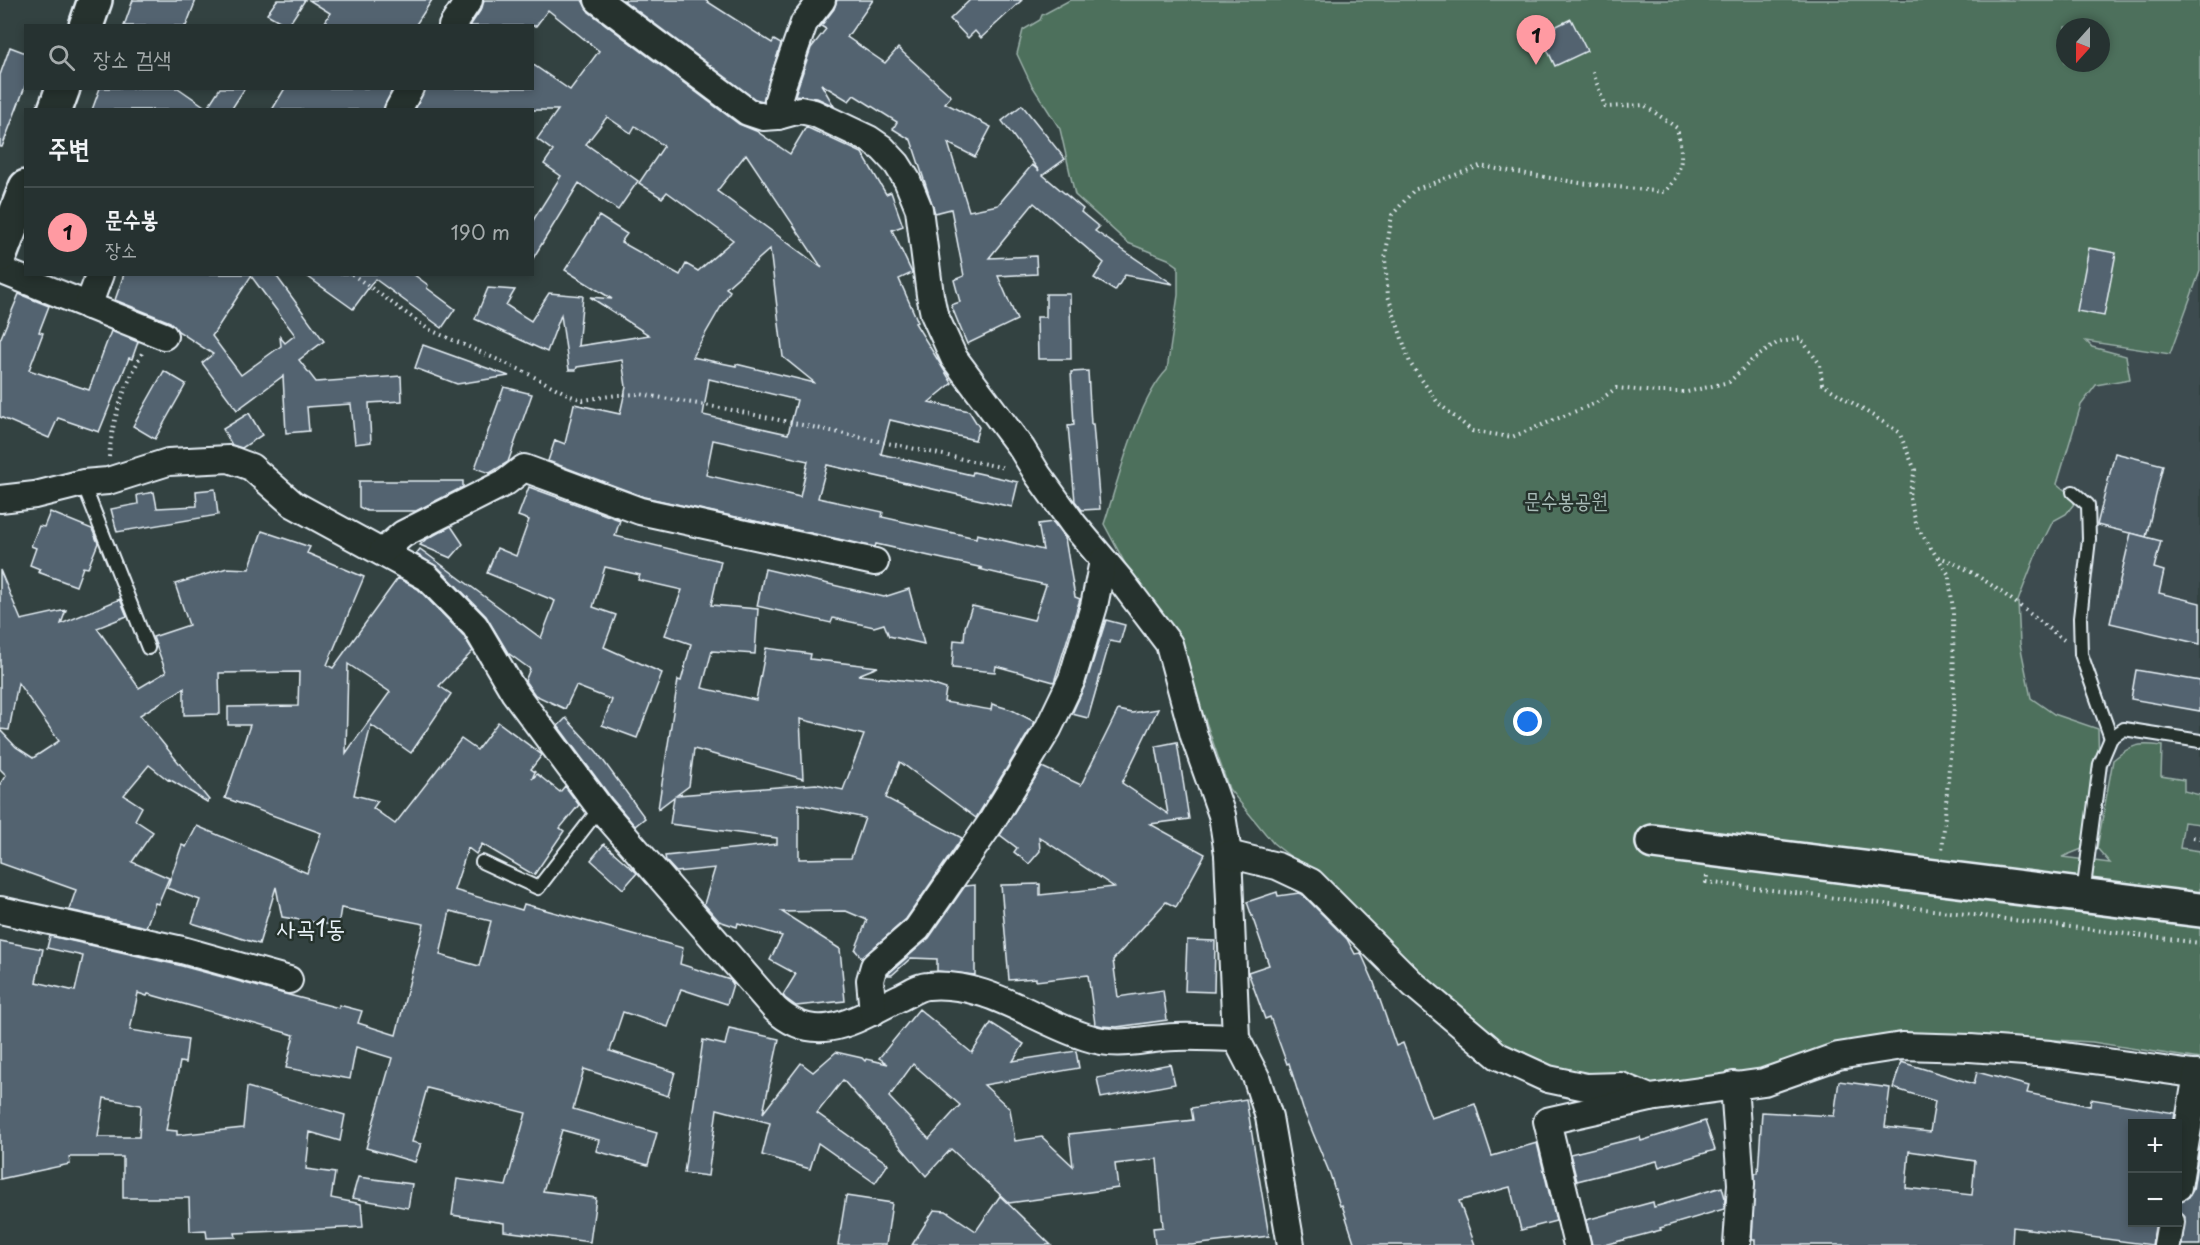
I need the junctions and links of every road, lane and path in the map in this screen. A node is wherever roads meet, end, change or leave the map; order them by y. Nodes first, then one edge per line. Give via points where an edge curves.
1 (95, 0) edge
2 (470, 0) edge
3 (598, 0) edge
4 (822, 0) edge
5 (87, 24) edge
6 (453, 24) edge
7 (1593, 72) dead end
8 (62, 90) edge
9 (409, 90) edge
10 (56, 108) edge
11 (399, 108) edge
12 (778, 116) junction
13 (24, 192) edge
14 (0, 255) edge
15 (0, 270) edge
16 (99, 276) edge
17 (355, 276) edge
18 (88, 306) junction
19 (158, 334) joint
20 (1038, 475) junction
21 (95, 482) junction
22 (2073, 492) dead end
23 (0, 499) edge
24 (382, 552) junction
25 (1937, 556) junction
26 (1103, 561) junction
27 (875, 562) dead end
28 (148, 648) dead end
29 (2081, 654) junction
30 (2111, 738) junction
31 (2200, 741) edge
32 (600, 808) junction
33 (2193, 837) dead end
34 (2200, 838) edge
35 (1653, 842) dead end
36 (1712, 849) junction
37 (1942, 851) dead end
38 (1228, 854) junction
39 (482, 862) dead end
40 (2083, 895) junction
41 (0, 910) edge
42 (2200, 910) edge
43 (2200, 943) edge
44 (290, 980) dead end
45 (873, 1012) junction
46 (1236, 1038) junction
47 (2199, 1074) edge
48 (1734, 1085) junction
49 (1650, 1098) junction
50 (2181, 1173) edge
51 (2170, 1227) edge
52 (1291, 1245) edge
53 (1577, 1245) edge
54 (1737, 1245) edge
55 (2167, 1245) edge

1 - 5 street
2 - 6 street
3 - 12 street via 748,112
4 - 12 street via 804,23 778,100
7 - 25 path via 1605,107 1644,105 1677,128 1683,153 1676,180 1664,192 1480,166 1414,190 1392,215 1385,259 1388,296 1410,363 1438,403 1472,431 1512,437 1596,403 1616,388 1687,392 1729,382 1777,343 1800,338 1820,364 1822,384 1899,432 1915,470 1910,495 1917,527
8 - 10 street
9 - 11 street
12 - 20 street via 800,110 814,113 868,139 897,164 919,209 930,295 942,333 954,358
13 - 14 street
15 - 18 street
16 - 18 street
17 - 20 path via 428,329 583,400 640,394
18 - 19 street
19 - 21 path via 120,397 110,445
20 - 26 street
21 - 23 street
21 - 24 street via 168,462 229,459 251,467 293,504
21 - 28 lane
22 - 29 lane via 2088,505
24 - 27 street via 403,534 506,482 524,468 639,511
24 - 32 street via 427,577 475,626 514,692
25 - 29 path via 1954,561
25 - 37 path via 1949,575 1953,611 1954,708
26 - 38 street via 1168,644 1222,815
26 - 45 street via 1072,679 1048,729 990,824 917,929 874,966 870,980
29 - 30 lane
30 - 31 lane via 2124,729
30 - 40 lane via 2100,764
32 - 39 lane via 538,888
32 - 45 street via 784,1018 798,1026 835,1028
33 - 34 path
35 - 36 street
36 - 40 street
36 - 43 path via 1706,882
38 - 46 street
38 - 49 street via 1277,866 1311,882 1413,984 1498,1056 1548,1079 1586,1087 1622,1086
40 - 42 street
41 - 44 street via 182,950
45 - 46 street via 925,986 957,985 990,994 1086,1037 1118,1044 1175,1037
46 - 52 street via 1256,1077 1269,1117
47 - 48 street via 2050,1054 1902,1046 1838,1056 1764,1082
47 - 50 street
48 - 49 street
48 - 54 street via 1741,1184
49 - 53 street via 1547,1121
51 - 55 street

